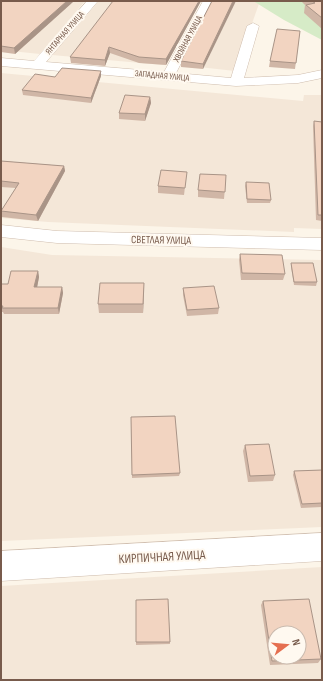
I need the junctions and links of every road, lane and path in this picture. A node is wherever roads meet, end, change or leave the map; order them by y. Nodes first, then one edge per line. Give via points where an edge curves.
1 (93, 1) edge
2 (208, 1) edge
3 (253, 26) dead end
4 (1, 62) edge
5 (37, 65) junction
6 (322, 74) edge
7 (168, 76) junction
8 (236, 82) junction
9 (1, 231) edge
10 (322, 244) edge
11 (322, 547) edge
12 (1, 566) edge

1 - 5 street, ЯНТАРНАЯ УЛИЦА
2 - 7 street, ХВОЙНАЯ УЛИЦА
3 - 8 street
4 - 5 street, ЗАПАДНАЯ УЛИЦА
5 - 7 street, ЗАПАДНАЯ УЛИЦА
6 - 8 street, ЗАПАДНАЯ УЛИЦА via 298,79
7 - 8 street, ЗАПАДНАЯ УЛИЦА
9 - 10 street, СВЕТЛАЯ УЛИЦА via 58,237
11 - 12 street, КИРПИЧНАЯ УЛИЦА

